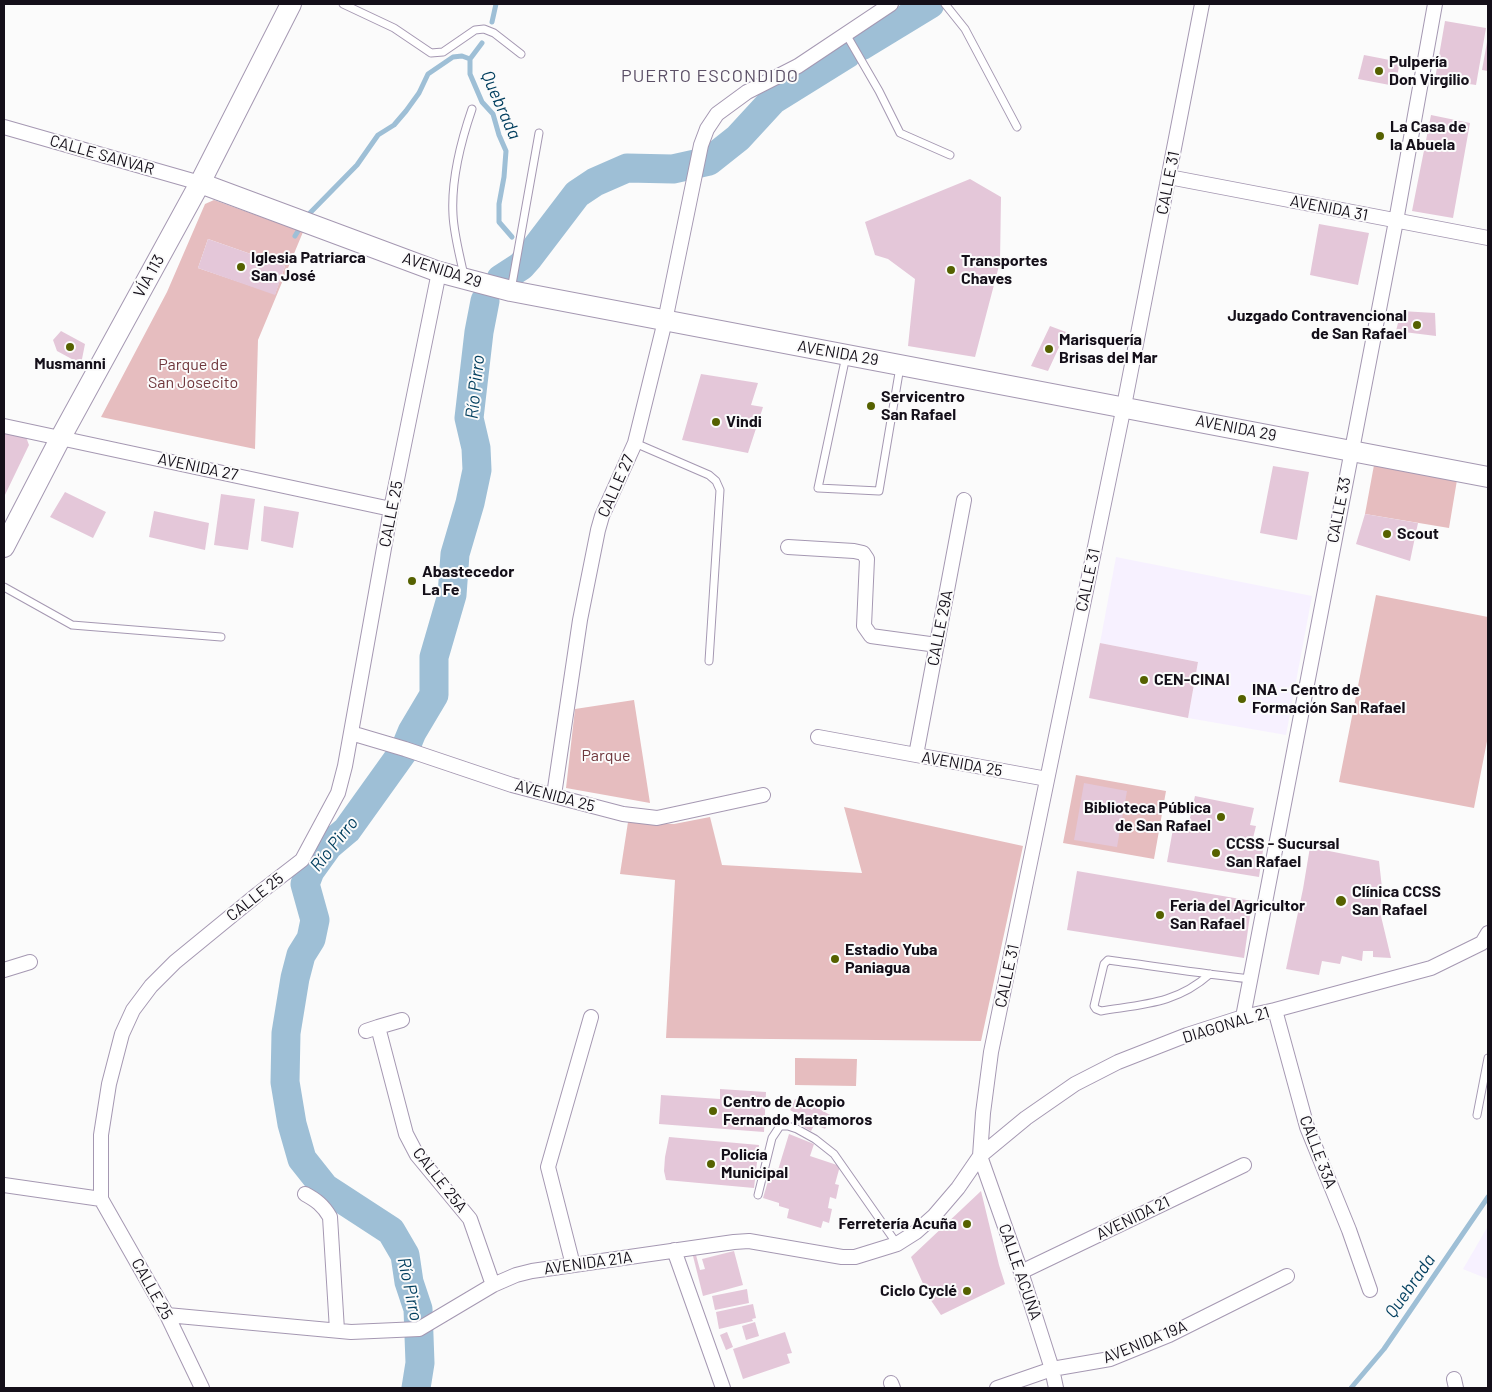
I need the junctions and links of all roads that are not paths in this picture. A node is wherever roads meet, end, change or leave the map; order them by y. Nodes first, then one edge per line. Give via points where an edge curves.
1 (291, 4) edge
2 (343, 4) edge
3 (891, 4) edge
4 (945, 4) edge
5 (1202, 4) edge
6 (1435, 4) edge
7 (846, 34) junction
8 (521, 54) dead end
9 (472, 109) dead end
10 (4, 127) edge
11 (1017, 127) dead end
12 (539, 133) dead end
13 (950, 155) dead end
14 (1169, 177) junction
15 (200, 183) junction
16 (1396, 220) junction
17 (1488, 238) edge
18 (439, 272) junction
19 (464, 279) junction
20 (511, 291) junction
21 (664, 321) junction
22 (846, 355) junction
23 (900, 364) junction
24 (1124, 406) junction
25 (4, 426) edge
26 (61, 437) junction
27 (635, 443) junction
28 (1350, 451) junction
29 (1488, 477) edge
30 (964, 500) dead end
31 (391, 509) junction
32 (4, 547) edge
33 (788, 548) dead end
34 (4, 587) edge
35 (220, 638) dead end
36 (937, 645) junction
37 (708, 661) dead end
38 (351, 733) junction
39 (818, 737) dead end
40 (916, 756) junction
41 (1047, 779) junction
42 (763, 795) dead end
43 (554, 796) junction
44 (1488, 933) edge
45 (30, 962) dead end
46 (4, 970) edge
47 (1210, 974) junction
48 (1250, 979) junction
49 (1275, 1010) junction
50 (591, 1017) dead end
51 (1243, 1017) junction
52 (402, 1020) dead end
53 (1488, 1058) edge
54 (1477, 1116) dead end
55 (980, 1156) junction
56 (1244, 1165) dead end
57 (4, 1185) edge
58 (305, 1194) dead end
59 (758, 1195) dead end
60 (101, 1199) junction
61 (897, 1244) junction
62 (674, 1250) junction
63 (573, 1266) junction
64 (1021, 1272) junction
65 (1287, 1276) dead end
66 (493, 1285) junction
67 (1370, 1290) dead end
68 (167, 1315) junction
69 (337, 1330) junction
70 (1052, 1369) junction
71 (202, 1388) edge
72 (723, 1388) edge
73 (996, 1388) edge
74 (1056, 1388) edge

1 - 15 main road, VÍA 113
2 - 8 lane via 394,28 432,53 443,52 475,30 484,29
3 - 7 street, CALLE 27
4 - 11 lane via 965,29
5 - 14 street, CALLE 31
6 - 16 street, CALLE 33
7 - 13 lane via 880,91 900,133
7 - 21 street, CALLE 27 via 798,66 747,92 717,114 707,128
9 - 19 lane via 455,176 453,215
10 - 15 street, CALLE SANVAR
12 - 20 lane
14 - 16 street, AVENIDA 31
14 - 24 street, CALLE 31
15 - 18 main road, AVENIDA 29
15 - 26 main road, VÍA 113
16 - 17 street, AVENIDA 31
16 - 28 street, CALLE 33
18 - 19 main road, AVENIDA 29
18 - 31 street, CALLE 25
19 - 20 main road, AVENIDA 29
20 - 21 main road, AVENIDA 29
21 - 22 main road, AVENIDA 29
21 - 27 street, CALLE 27
22 - 23 main road, AVENIDA 29
22 - 23 lane via 818,488 879,491
23 - 24 main road, AVENIDA 29
24 - 28 main road, AVENIDA 29
24 - 41 street, CALLE 31
25 - 26 street, AVENIDA 27
26 - 31 street, AVENIDA 27
26 - 32 main road, VÍA 113
27 - 37 lane via 709,475 720,490
27 - 43 street, CALLE 27 via 598,530 580,620
28 - 29 main road, AVENIDA 29
28 - 48 street, CALLE 33
30 - 36 street, CALLE 29A
31 - 38 street, CALLE 25
33 - 36 street via 863,553 867,559 864,626 867,631 872,636
34 - 35 lane via 72,624
36 - 40 street, CALLE 29A
38 - 43 street, AVENIDA 25
38 - 60 street, CALLE 25 via 338,793 302,860 175,962 133,1010 122,1034 109,1084 101,1135
39 - 40 street, AVENIDA 25
40 - 41 street, AVENIDA 25
41 - 55 street, CALLE 31 via 991,1052
42 - 43 street, AVENIDA 25 via 657,818 623,814
44 - 49 street, DIAGONAL 21 via 1482,943 1431,968
45 - 46 street
47 - 47 lane via 1108,960 1104,964 1094,1006 1101,1011 1165,1001 1182,994
47 - 48 lane
48 - 51 street, CALLE 33
49 - 51 street, DIAGONAL 21
49 - 67 street, CALLE 33A via 1307,1127
50 - 63 street via 548,1167
51 - 55 street, DIAGONAL 21 via 1118,1062 1075,1084
52 - 66 street, CALLE 25A via 372,1029 406,1134 417,1155 470,1219
53 - 54 lane
55 - 61 street, AVENIDA 21A via 934,1216
55 - 64 street, CALLE ACUÑA
56 - 64 street, AVENIDA 21
57 - 60 street
58 - 69 street via 320,1204 330,1217
59 - 61 lane via 776,1131 780,1126 797,1129 815,1138 834,1154
60 - 68 street, CALLE 25
61 - 62 street, AVENIDA 21A via 849,1258 749,1241
62 - 63 street, AVENIDA 21A
62 - 72 street
63 - 66 street, AVENIDA 21A via 532,1271
64 - 70 street, CALLE ACUÑA
65 - 70 street, AVENIDA 19A via 1169,1335 1110,1359
66 - 69 street, AVENIDA 21A via 419,1329
68 - 69 street, AVENIDA 21A
68 - 71 street, CALLE 25
70 - 73 street, AVENIDA 19A
70 - 74 street, CALLE ACUÑA

